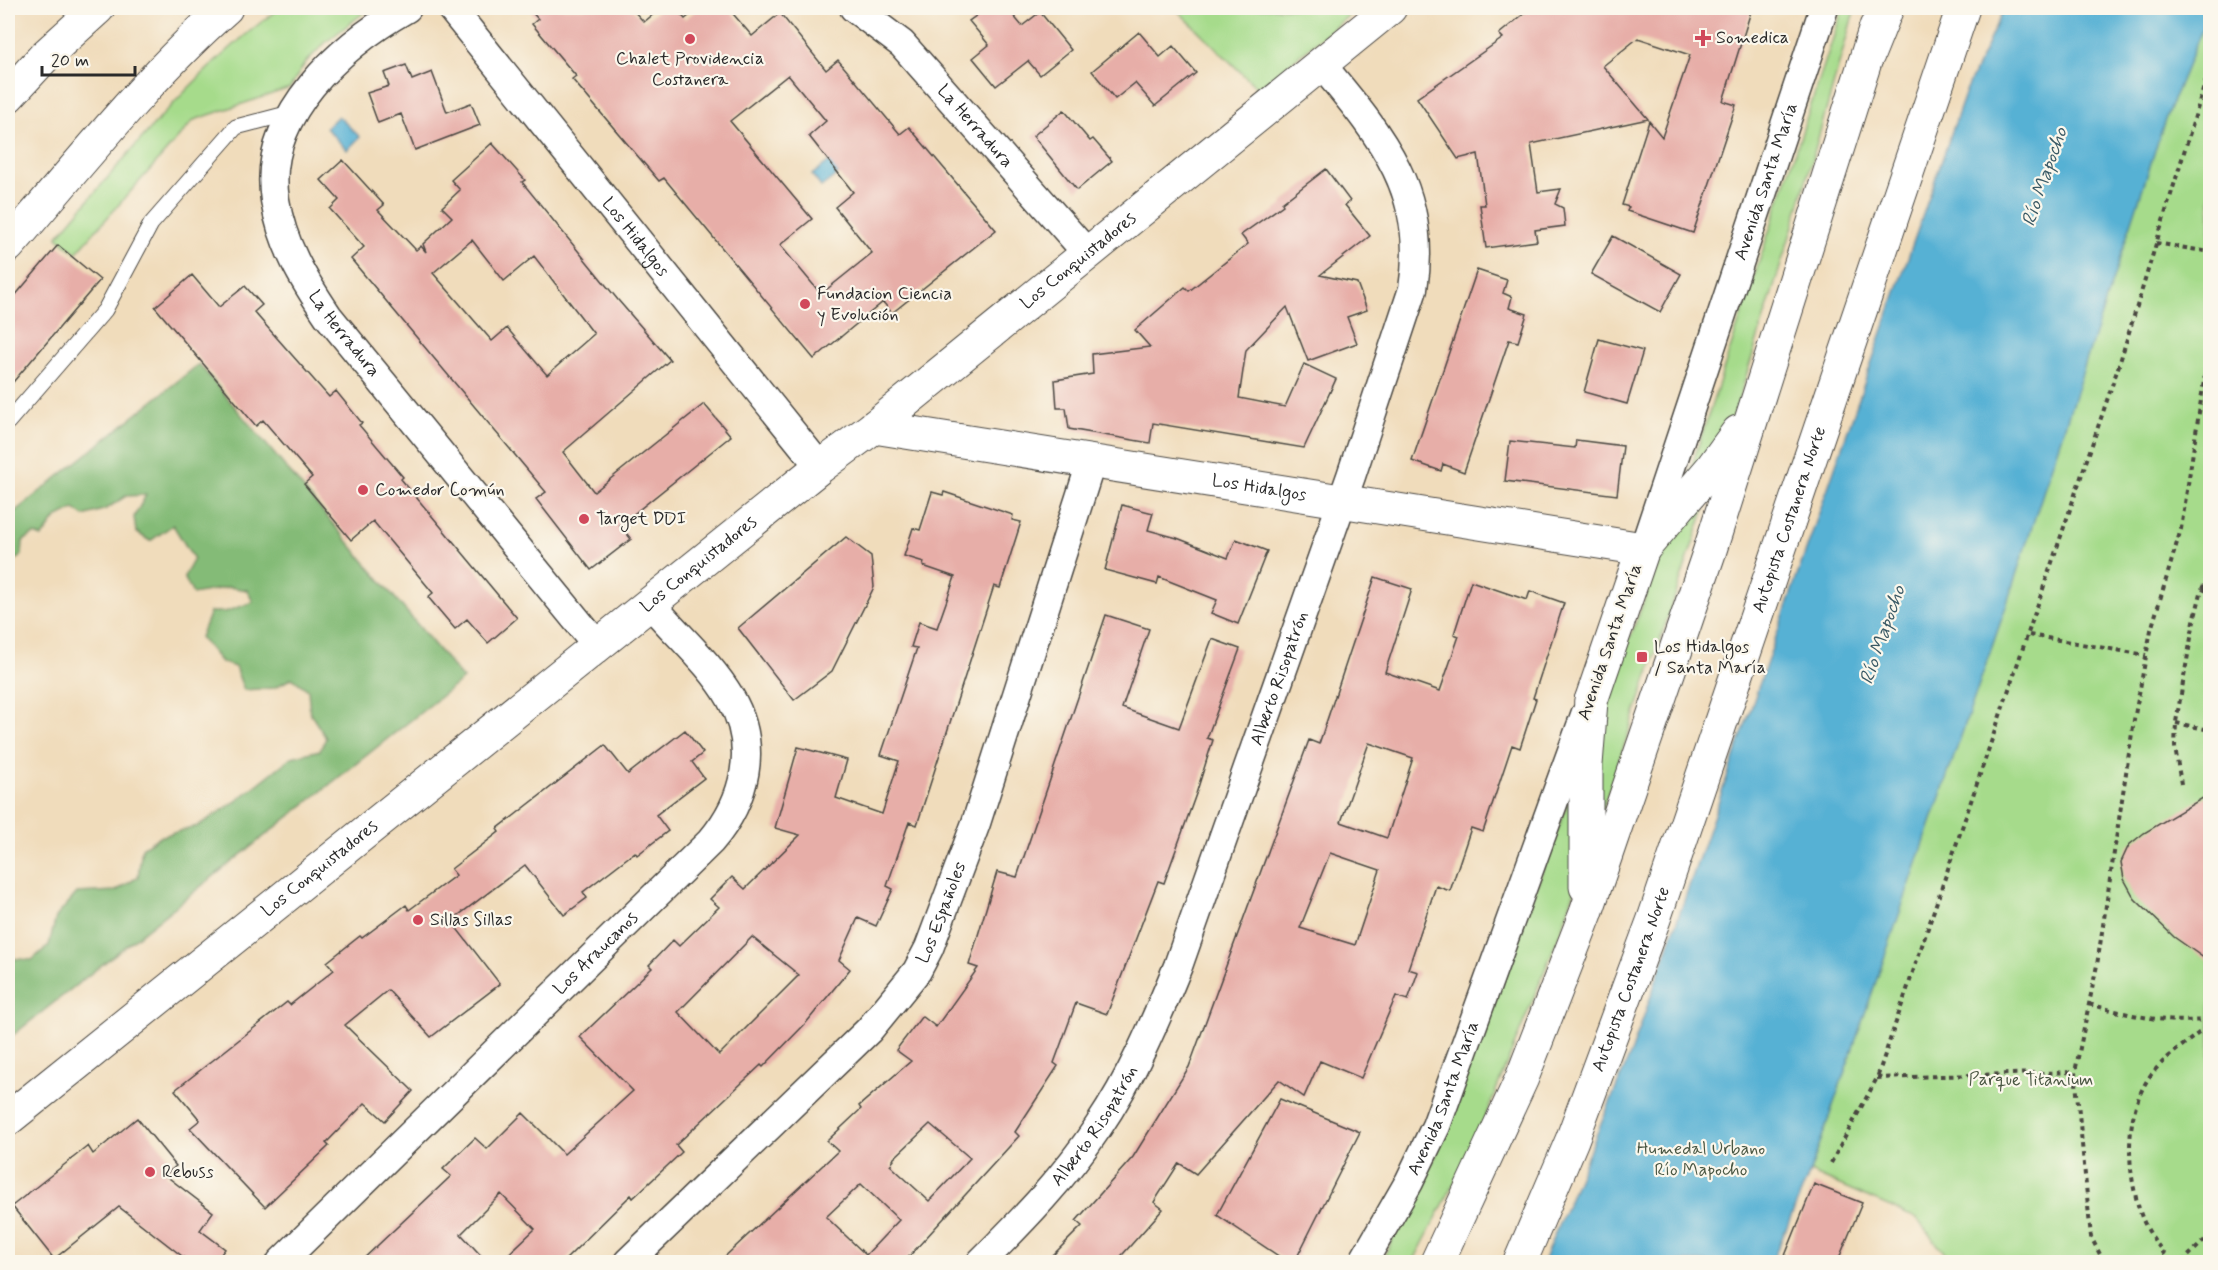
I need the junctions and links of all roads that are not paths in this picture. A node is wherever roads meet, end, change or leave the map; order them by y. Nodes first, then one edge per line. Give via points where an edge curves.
1 (98, 8) edge
2 (226, 8) edge
3 (407, 8) edge
4 (451, 8) edge
5 (854, 8) edge
6 (1390, 8) edge
7 (1824, 8) edge
8 (1881, 8) edge
9 (1887, 8) edge
10 (1963, 8) edge
11 (1868, 55) junction
12 (1321, 64) junction
13 (8, 96) edge
14 (294, 112) junction
15 (8, 246) edge
16 (1087, 253) junction
17 (1757, 403) junction
18 (8, 422) edge
19 (874, 427) junction
20 (1091, 463) junction
21 (819, 467) junction
22 (1341, 503) junction
23 (1643, 549) junction
24 (650, 603) junction
25 (597, 645) junction
26 (1591, 701) junction
27 (1586, 913) junction
28 (8, 1119) edge
29 (281, 1263) edge
30 (628, 1263) edge
31 (981, 1263) edge
32 (1363, 1263) edge
33 (1437, 1263) edge
34 (1520, 1263) edge

1 - 13 main road
2 - 15 main road via 160,71
3 - 14 street, La Herradura via 361,36 334,59
4 - 21 street, Los Hidalgos
5 - 16 street, La Herradura via 902,44
6 - 12 main road, Los Conquistadores
7 - 23 street, Avenida Santa María
8 - 11 main road
9 - 11 main road
10 - 34 main road, Autopista Costanera Norte via 1654,919 1572,1140
11 - 17 main road
12 - 16 main road, Los Conquistadores
12 - 22 street, Alberto Risopatrón via 1395,163 1417,236 1413,289
14 - 18 lane via 236,127 151,224 105,310
14 - 25 street, La Herradura via 277,155 275,198 283,235 303,279 328,316
16 - 19 main road, Los Conquistadores
17 - 23 main road via 1711,469
17 - 27 main road
19 - 20 main road, Los Hidalgos
19 - 21 main road, Los Conquistadores
20 - 22 main road, Los Hidalgos
20 - 30 street, Los Españoles via 976,823 917,971 869,1030
21 - 24 main road, Los Conquistadores
22 - 23 main road, Los Hidalgos
22 - 31 street, Alberto Risopatrón via 1178,966 1139,1057 1078,1156
23 - 26 main road, Avenida Santa María
24 - 25 main road, Los Conquistadores
24 - 29 street, Los Araucanos via 719,681 738,716 747,754 734,810 711,841
25 - 28 main road, Los Conquistadores
26 - 27 main road via 1586,765
26 - 32 street, Avenida Santa María via 1436,1126
27 - 33 main road via 1522,1078

